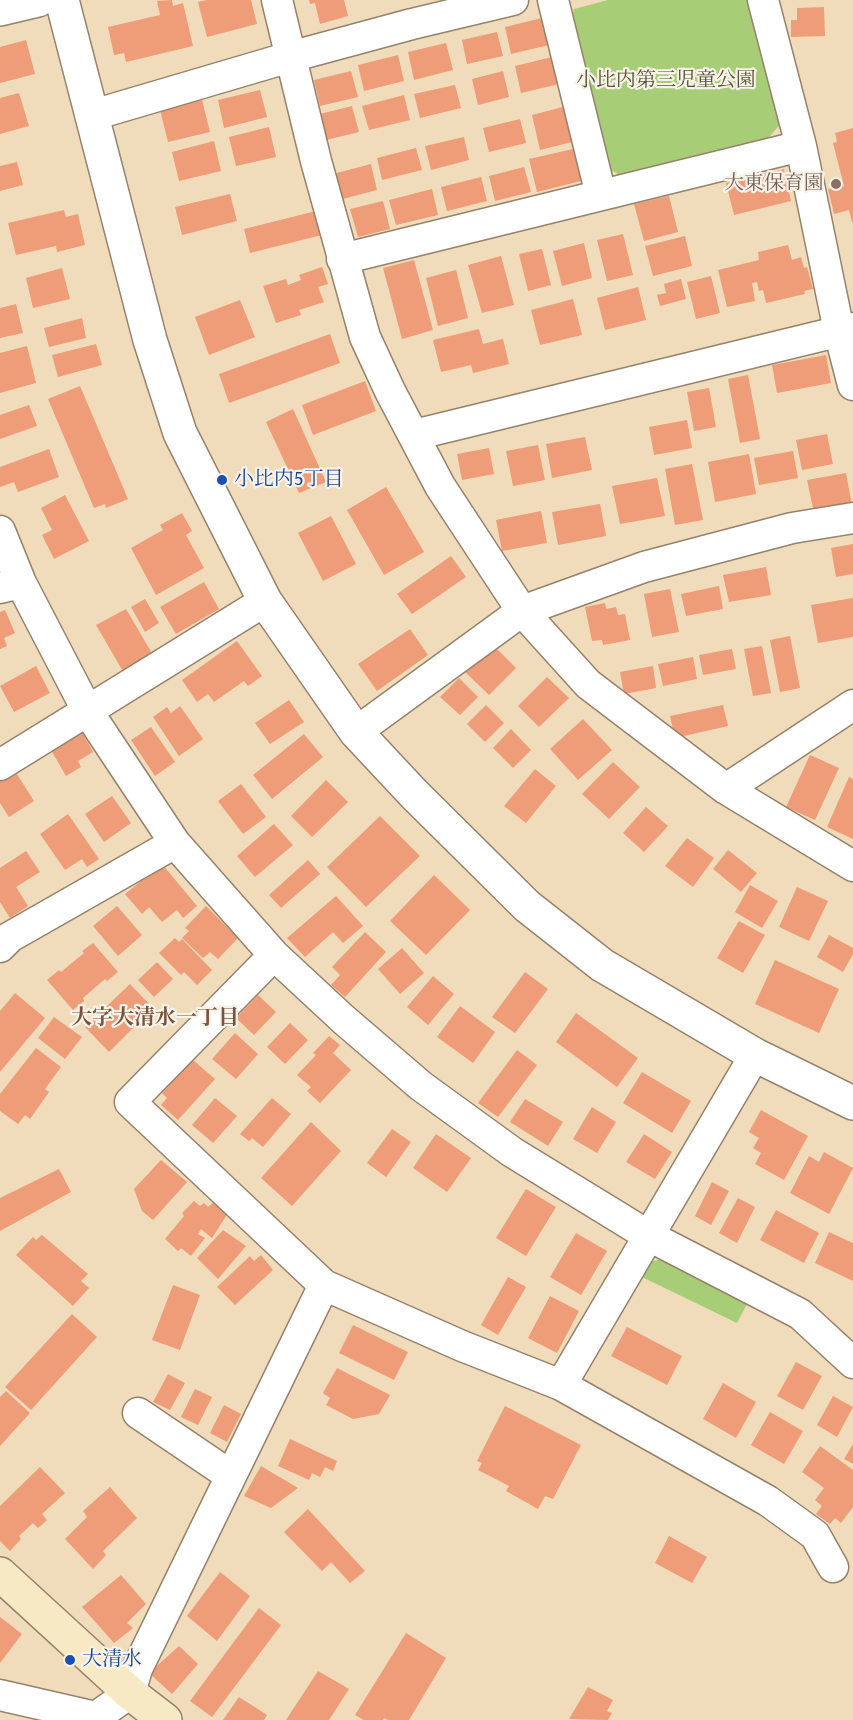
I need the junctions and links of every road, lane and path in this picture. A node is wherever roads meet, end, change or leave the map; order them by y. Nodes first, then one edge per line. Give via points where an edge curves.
1 (38, 0) edge
2 (62, 0) edge
3 (276, 0) edge
4 (513, 0) edge
5 (553, 0) edge
6 (763, 0) edge
7 (0, 9) edge
8 (290, 57) junction
9 (93, 115) junction
10 (801, 146) junction
11 (601, 195) junction
12 (342, 259) junction
13 (846, 329) edge
14 (853, 385) edge
15 (414, 435) junction
16 (853, 518) edge
17 (0, 531) edge
18 (10, 586) edge
19 (266, 601) junction
20 (522, 611) junction
21 (853, 705) edge
22 (87, 712) junction
23 (356, 732) junction
24 (0, 765) edge
25 (726, 789) junction
26 (175, 843) junction
27 (853, 866) edge
28 (0, 947) edge
29 (274, 955) junction
30 (755, 1055) junction
31 (853, 1103) edge
32 (649, 1236) junction
33 (324, 1285) junction
34 (853, 1363) edge
35 (561, 1385) junction
36 (138, 1413) dead end
37 (231, 1476) junction
38 (833, 1567) dead end
39 (0, 1574) edge
40 (130, 1693) junction
41 (0, 1695) edge
42 (165, 1720) edge

1 - 7 street
2 - 9 street
3 - 8 street
4 - 8 street
5 - 11 street
6 - 10 street
8 - 9 street
8 - 12 street
9 - 19 street via 150,340 180,433
10 - 11 street
10 - 13 street
11 - 12 street
12 - 15 street via 365,337
13 - 14 street
13 - 15 street
15 - 20 street via 440,486
16 - 20 street via 792,528 644,567
17 - 18 street
18 - 22 street
19 - 22 street
19 - 23 street
20 - 23 street
20 - 25 street via 588,684
21 - 25 street
22 - 24 street
22 - 26 street
23 - 30 street via 527,906 602,965
25 - 27 street
26 - 28 street via 10,937
26 - 29 street
29 - 32 street via 421,1086 512,1152
29 - 33 street via 130,1102
30 - 31 street
30 - 32 street
32 - 34 street via 800,1314
32 - 35 street
33 - 35 street via 462,1347
33 - 37 street
35 - 38 street via 768,1501 815,1535
36 - 37 street
37 - 40 street via 137,1669
39 - 40 main road
40 - 41 street via 96,1717
40 - 42 main road

